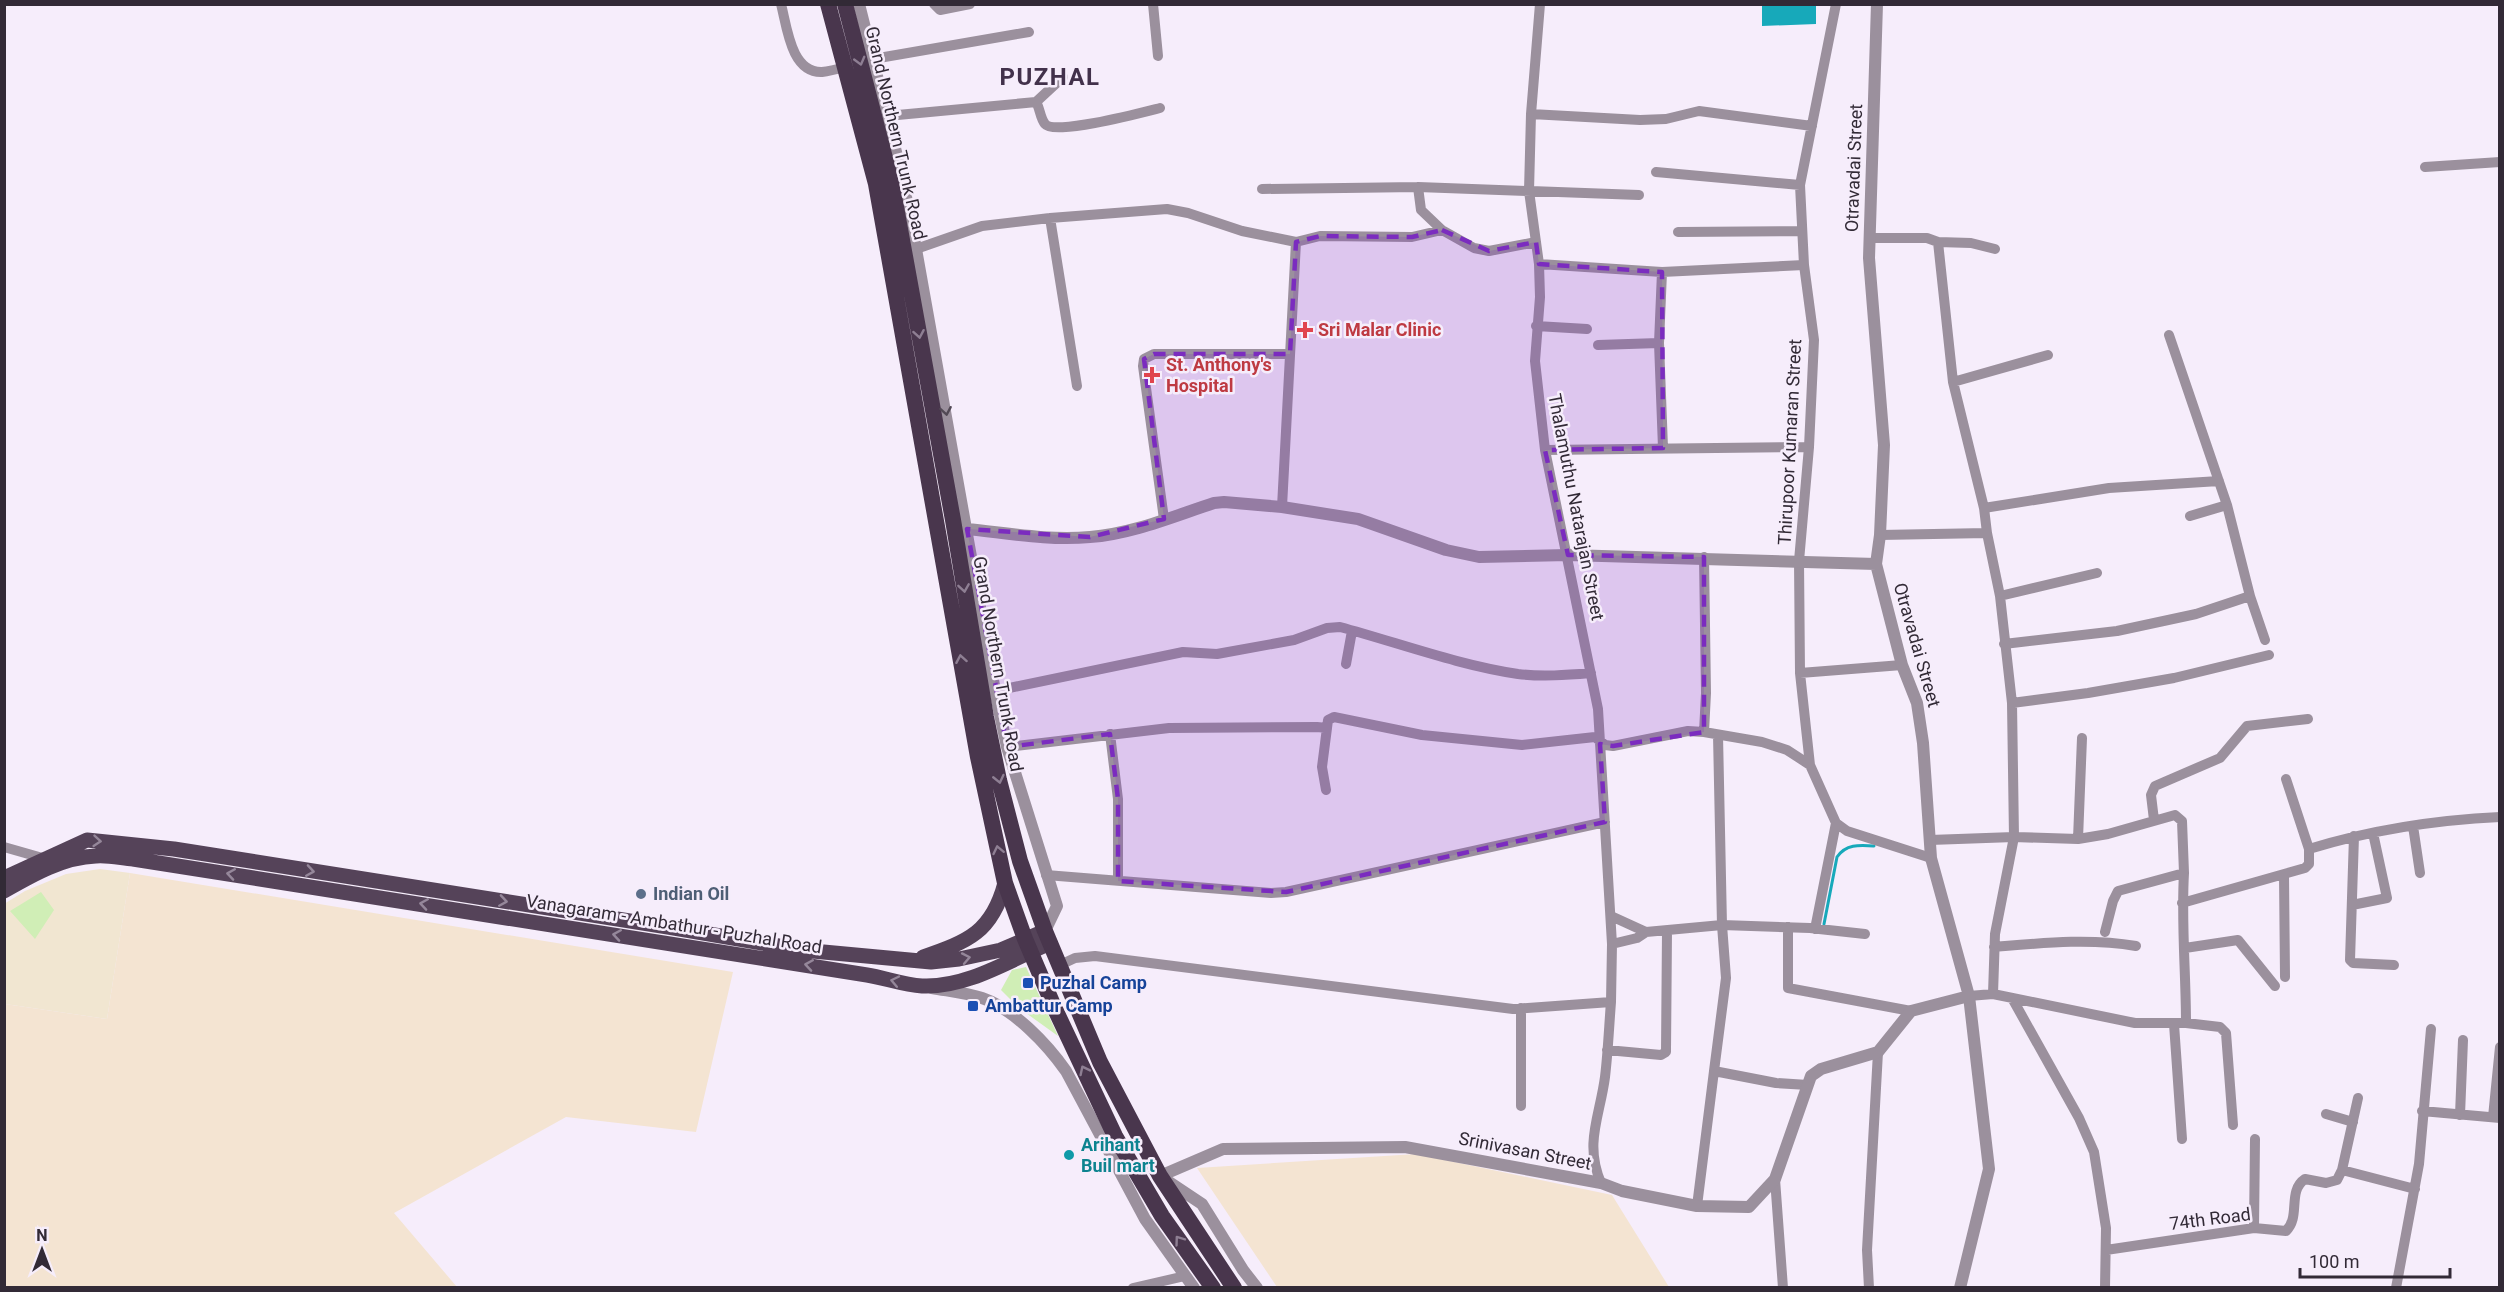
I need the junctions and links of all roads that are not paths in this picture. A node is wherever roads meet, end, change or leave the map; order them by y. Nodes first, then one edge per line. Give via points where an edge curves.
1 (780, 4) edge
2 (828, 4) edge
3 (845, 4) edge
4 (859, 4) edge
5 (934, 4) edge
6 (970, 4) edge
7 (1153, 4) edge
8 (1540, 4) edge
9 (1836, 4) edge
10 (1877, 4) edge
11 (1029, 32) dead end
12 (1158, 56) dead end
13 (873, 59) junction
14 (846, 67) junction
15 (1063, 77) dead end
16 (1036, 102) junction
17 (1160, 108) dead end
18 (1532, 114) junction
19 (887, 116) junction
20 (1812, 126) junction
21 (2499, 162) edge
22 (2425, 167) dead end
23 (1656, 172) dead end
24 (1800, 185) junction
25 (1418, 187) junction
26 (1262, 189) dead end
27 (1529, 191) junction
28 (1639, 195) dead end
29 (1050, 218) junction
30 (1442, 230) junction
31 (1801, 231) junction
32 (1678, 232) dead end
33 (1869, 238) junction
34 (1296, 242) junction
35 (1536, 242) junction
36 (1938, 242) junction
37 (916, 249) junction
38 (1995, 249) dead end
39 (1539, 264) junction
40 (1804, 265) junction
41 (1662, 272) junction
42 (1536, 326) junction
43 (1587, 329) dead end
44 (2169, 335) dead end
45 (1659, 343) junction
46 (1598, 345) dead end
47 (1290, 354) junction
48 (2048, 354) dead end
49 (1953, 382) junction
50 (1077, 386) dead end
51 (1809, 447) junction
52 (1663, 448) junction
53 (1545, 450) junction
54 (2218, 481) junction
55 (2227, 505) junction
56 (1282, 507) junction
57 (1984, 508) junction
58 (2190, 516) dead end
59 (1164, 519) junction
60 (967, 529) junction
61 (1987, 533) junction
62 (1880, 535) junction
63 (1568, 555) junction
64 (1704, 557) junction
65 (1799, 561) junction
66 (1876, 564) junction
67 (2097, 573) dead end
68 (2000, 596) junction
69 (2250, 596) junction
70 (1352, 631) junction
71 (2265, 640) dead end
72 (2004, 644) junction
73 (2269, 655) dead end
74 (1346, 664) dead end
75 (1902, 665) junction
76 (1591, 673) junction
77 (1800, 673) junction
78 (995, 691) junction
79 (2012, 703) junction
80 (2308, 719) dead end
81 (1327, 728) junction
82 (1704, 732) junction
83 (1110, 734) junction
84 (1718, 735) junction
85 (2082, 738) dead end
86 (1600, 740) junction
87 (1007, 747) junction
88 (1810, 765) junction
89 (2286, 778) dead end
90 (1326, 790) dead end
91 (2499, 817) edge
92 (2154, 820) junction
93 (1605, 822) junction
94 (1836, 823) junction
95 (2413, 826) junction
96 (2373, 832) junction
97 (2354, 836) junction
98 (2014, 837) junction
99 (2078, 838) junction
100 (1930, 840) junction
101 (4, 847) edge
102 (2309, 849) junction
103 (46, 858) junction
104 (1931, 858) junction
105 (2184, 873) junction
106 (2420, 873) dead end
107 (1046, 875) junction
108 (2284, 875) junction
109 (4, 878) edge
110 (1118, 880) junction
111 (1005, 883) junction
112 (4, 891) edge
113 (2182, 903) junction
114 (2352, 905) junction
115 (1611, 916) junction
116 (1722, 925) junction
117 (1788, 927) junction
118 (1815, 929) junction
119 (1667, 931) junction
120 (1646, 932) junction
121 (2105, 932) dead end
122 (1865, 934) dead end
123 (1048, 937) junction
124 (1612, 944) junction
125 (1027, 945) junction
126 (2136, 946) dead end
127 (1994, 947) junction
128 (2185, 948) junction
129 (908, 960) junction
130 (1060, 965) junction
131 (2394, 965) dead end
132 (2285, 977) dead end
133 (923, 986) junction
134 (2275, 986) dead end
135 (1993, 994) junction
136 (1969, 996) junction
137 (2012, 998) junction
138 (1611, 1002) junction
139 (1521, 1008) junction
140 (1911, 1011) junction
141 (2180, 1023) junction
142 (2431, 1029) dead end
143 (2463, 1040) dead end
144 (2499, 1047) edge
145 (1607, 1050) junction
146 (1878, 1052) junction
147 (1714, 1071) junction
148 (1808, 1085) junction
149 (2358, 1098) dead end
150 (1521, 1106) dead end
151 (2422, 1111) junction
152 (2326, 1114) dead end
153 (2460, 1115) junction
154 (2496, 1118) edge
155 (2353, 1122) junction
156 (2233, 1125) dead end
157 (2182, 1139) dead end
158 (2255, 1139) dead end
159 (2342, 1170) junction
160 (1160, 1176) junction
161 (1775, 1179) junction
162 (1601, 1183) junction
163 (2415, 1189) junction
164 (1697, 1206) junction
165 (2254, 1228) junction
166 (2106, 1250) junction
167 (1185, 1276) junction
168 (1133, 1287) edge
169 (1194, 1287) edge
170 (1213, 1287) edge
171 (1234, 1287) edge
172 (1257, 1287) edge
173 (1783, 1287) edge
174 (1869, 1287) edge
175 (1960, 1287) edge
176 (2105, 1287) edge
177 (2396, 1287) edge

1 - 14 street via 802,65 820,72
2 - 14 highway, Grand Northern Trunk Road
3 -> 123 highway, Grand Northern Trunk Road via 892,185 999,780 1020,861
4 - 13 street
5 - 6 street via 940,10
7 - 12 street
8 - 18 street, Thalamuthu Natarajan Street
9 - 20 street, Thirupoor Kumaran Street
10 - 33 street, Otravadai Street
11 - 13 street
13 - 19 street
111 -> 14 highway, Grand Northern Trunk Road via 978,757 876,184
15 - 16 street
16 - 17 street via 1044,124 1052,127 1083,126
16 - 19 street
18 - 20 street via 1640,120 1699,111
18 - 27 street, Thalamuthu Natarajan Street
19 - 37 street
20 - 24 street, Thirupoor Kumaran Street
21 - 22 street
23 - 24 street
24 - 31 street, Thirupoor Kumaran Street
25 - 26 street
25 - 27 street
25 - 30 street via 1421,210
27 - 28 street
27 - 35 street, Thalamuthu Natarajan Street
29 - 34 street via 1167,209
29 - 37 street via 982,226
29 - 50 street
30 - 34 street via 1412,237 1320,236
30 - 35 street via 1474,248 1489,251
31 - 32 street
31 - 40 street, Thirupoor Kumaran Street
33 - 36 street via 1927,238
33 - 62 street, Otravadai Street via 1884,446
34 - 47 street
35 - 39 street, Thalamuthu Natarajan Street
36 - 38 street via 1971,243
36 - 49 street
37 -> 60 street
39 - 41 street
39 - 42 street, Thalamuthu Natarajan Street
40 - 41 street
40 - 51 street, Thirupoor Kumaran Street via 1814,340
41 - 45 street
42 - 43 street
42 - 53 street, Thalamuthu Natarajan Street via 1534,361
44 - 54 street
45 - 46 street
45 - 52 street
47 - 56 street
47 - 59 street via 1154,354 1144,359
48 - 49 street
49 - 57 street
51 - 52 street
51 - 65 street, Thirupoor Kumaran Street
52 - 53 street
53 - 63 street, Thalamuthu Natarajan Street
54 - 55 street
54 - 57 street via 2109,488
55 - 58 street
55 - 69 street
56 - 59 street via 1224,502
56 - 63 street via 1358,519 1446,550 1479,557
57 - 61 street
59 - 60 street via 1117,534 1090,537
60 - 78 street
61 - 62 street
61 - 68 street
62 - 66 street, Otravadai Street
63 - 64 street
63 - 76 street, Thalamuthu Natarajan Street
64 - 65 street
64 - 82 street
65 - 66 street
65 - 77 street, Thirupoor Kumaran Street
66 - 75 street, Otravadai Street
67 - 68 street
68 - 72 street
69 - 71 street
69 - 72 street via 2196,614 2117,631
70 - 74 street
70 - 76 street via 1518,674
70 - 78 street via 1327,628 1294,640 1217,654 1183,652
72 - 79 street
73 - 79 street via 2174,678
75 - 77 street
75 - 100 street, Otravadai Street via 1917,703
76 - 86 street, Thalamuthu Natarajan Street
77 - 88 street, Thirupoor Kumaran Street
78 - 87 street
79 - 98 street
80 - 92 street via 2247,726 2213,762 2155,786 2151,795
81 - 83 street via 1237,726
81 - 86 street via 1328,720 1334,717 1422,735 1522,745 1595,737
81 - 90 street via 1322,767
82 - 84 street
82 - 86 street via 1688,731 1613,746
83 - 87 street
83 - 110 street via 1118,799
84 - 88 street via 1787,750
84 - 116 street
85 - 99 street
86 - 93 street, Thalamuthu Natarajan Street
87 - 107 street
88 - 94 street, Thirupoor Kumaran Street
89 - 102 street
91 - 95 street
92 - 99 street via 2108,834
92 - 105 street via 2170,815 2182,820
93 - 110 street via 1286,892
93 - 115 street, Thalamuthu Natarajan Street
94 - 104 street via 1855,834
94 - 118 street
95 - 96 street
95 - 106 street
96 - 97 street
96 - 114 street via 2387,898
97 - 102 street
97 - 114 street
98 - 99 street
98 - 100 street
98 - 127 street
100 - 104 street, Otravadai Street
101 - 103 street
102 - 108 street via 2309,864
103 - 109 main road
103 -> 129 main road via 87,840 174,849 802,950
104 - 136 street, Otravadai Street
105 - 113 street
105 - 121 street via 2118,891
107 - 110 street
107 - 123 street via 1057,906
108 - 113 street
108 - 132 street
111 - 125 highway, Grand Northern Trunk Road
111 - 129 main road via 999,905 975,935
133 -> 112 main road, Vanagaram - Ambathur - Puzhal Road via 96,855 64,861
113 - 128 street
114 - 131 street via 2351,962
115 - 120 street
115 - 124 street, Thalamuthu Natarajan Street
116 - 117 street
116 - 119 street
116 - 147 street via 1726,978
117 - 118 street
117 - 140 street via 1788,988
118 - 122 street
119 - 120 street
119 - 145 street via 1666,1052 1661,1055
120 - 124 street
123 - 125 main road
123 - 130 highway, Grand Northern Trunk Road
124 - 138 street, Thalamuthu Natarajan Street
129 -> 125 main road via 959,959
125 - 133 main road via 982,974
170 -> 125 highway, Grand Northern Trunk Road via 1162,1216 1115,1136
126 - 127 street via 2079,941
127 - 135 street
128 - 134 street via 2238,940
128 - 141 street
130 - 139 street via 1075,958 1095,957
130 - 160 highway, Grand Northern Trunk Road via 1100,1062
133 - 167 street, Vanagaram - Ambathur - Puzhal Road via 984,998 1012,1015 1052,1050 1146,1219
135 - 136 street
135 - 137 street
136 - 140 street
136 - 175 street, Otravadai Street via 1989,1169
137 - 141 street via 2135,1023
137 - 166 street via 2074,1108 2094,1152
138 - 139 street
138 - 145 street, Thalamuthu Natarajan Street
139 - 150 street
140 - 146 street
141 - 156 street via 2220,1027 2226,1033
141 - 157 street
142 - 151 street
143 - 153 street
144 - 154 street
145 - 162 street, Thalamuthu Natarajan Street via 1593,1135
146 - 148 street via 1821,1069 1811,1076
146 - 174 street via 1867,1250
147 - 148 street
147 - 164 street
148 - 161 street, Srinivasan Street
149 - 155 street
151 - 153 street
151 - 163 street
152 - 155 street
153 - 154 street
155 - 159 street
158 - 165 street
159 - 163 street
159 - 165 street, 74th Road via 2332,1183 2305,1179 2300,1183 2292,1222 2286,1231
160 - 162 street, Srinivasan Street via 1223,1149 1405,1147
160 - 171 highway, Grand Northern Trunk Road
160 - 172 street via 1202,1204
161 - 164 street, Srinivasan Street via 1749,1207
161 - 173 street
162 - 164 street, Srinivasan Street
163 - 177 street
165 - 166 street, 74th Road
166 - 176 street
167 - 168 street
167 - 169 street, Vanagaram - Ambathur - Puzhal Road

